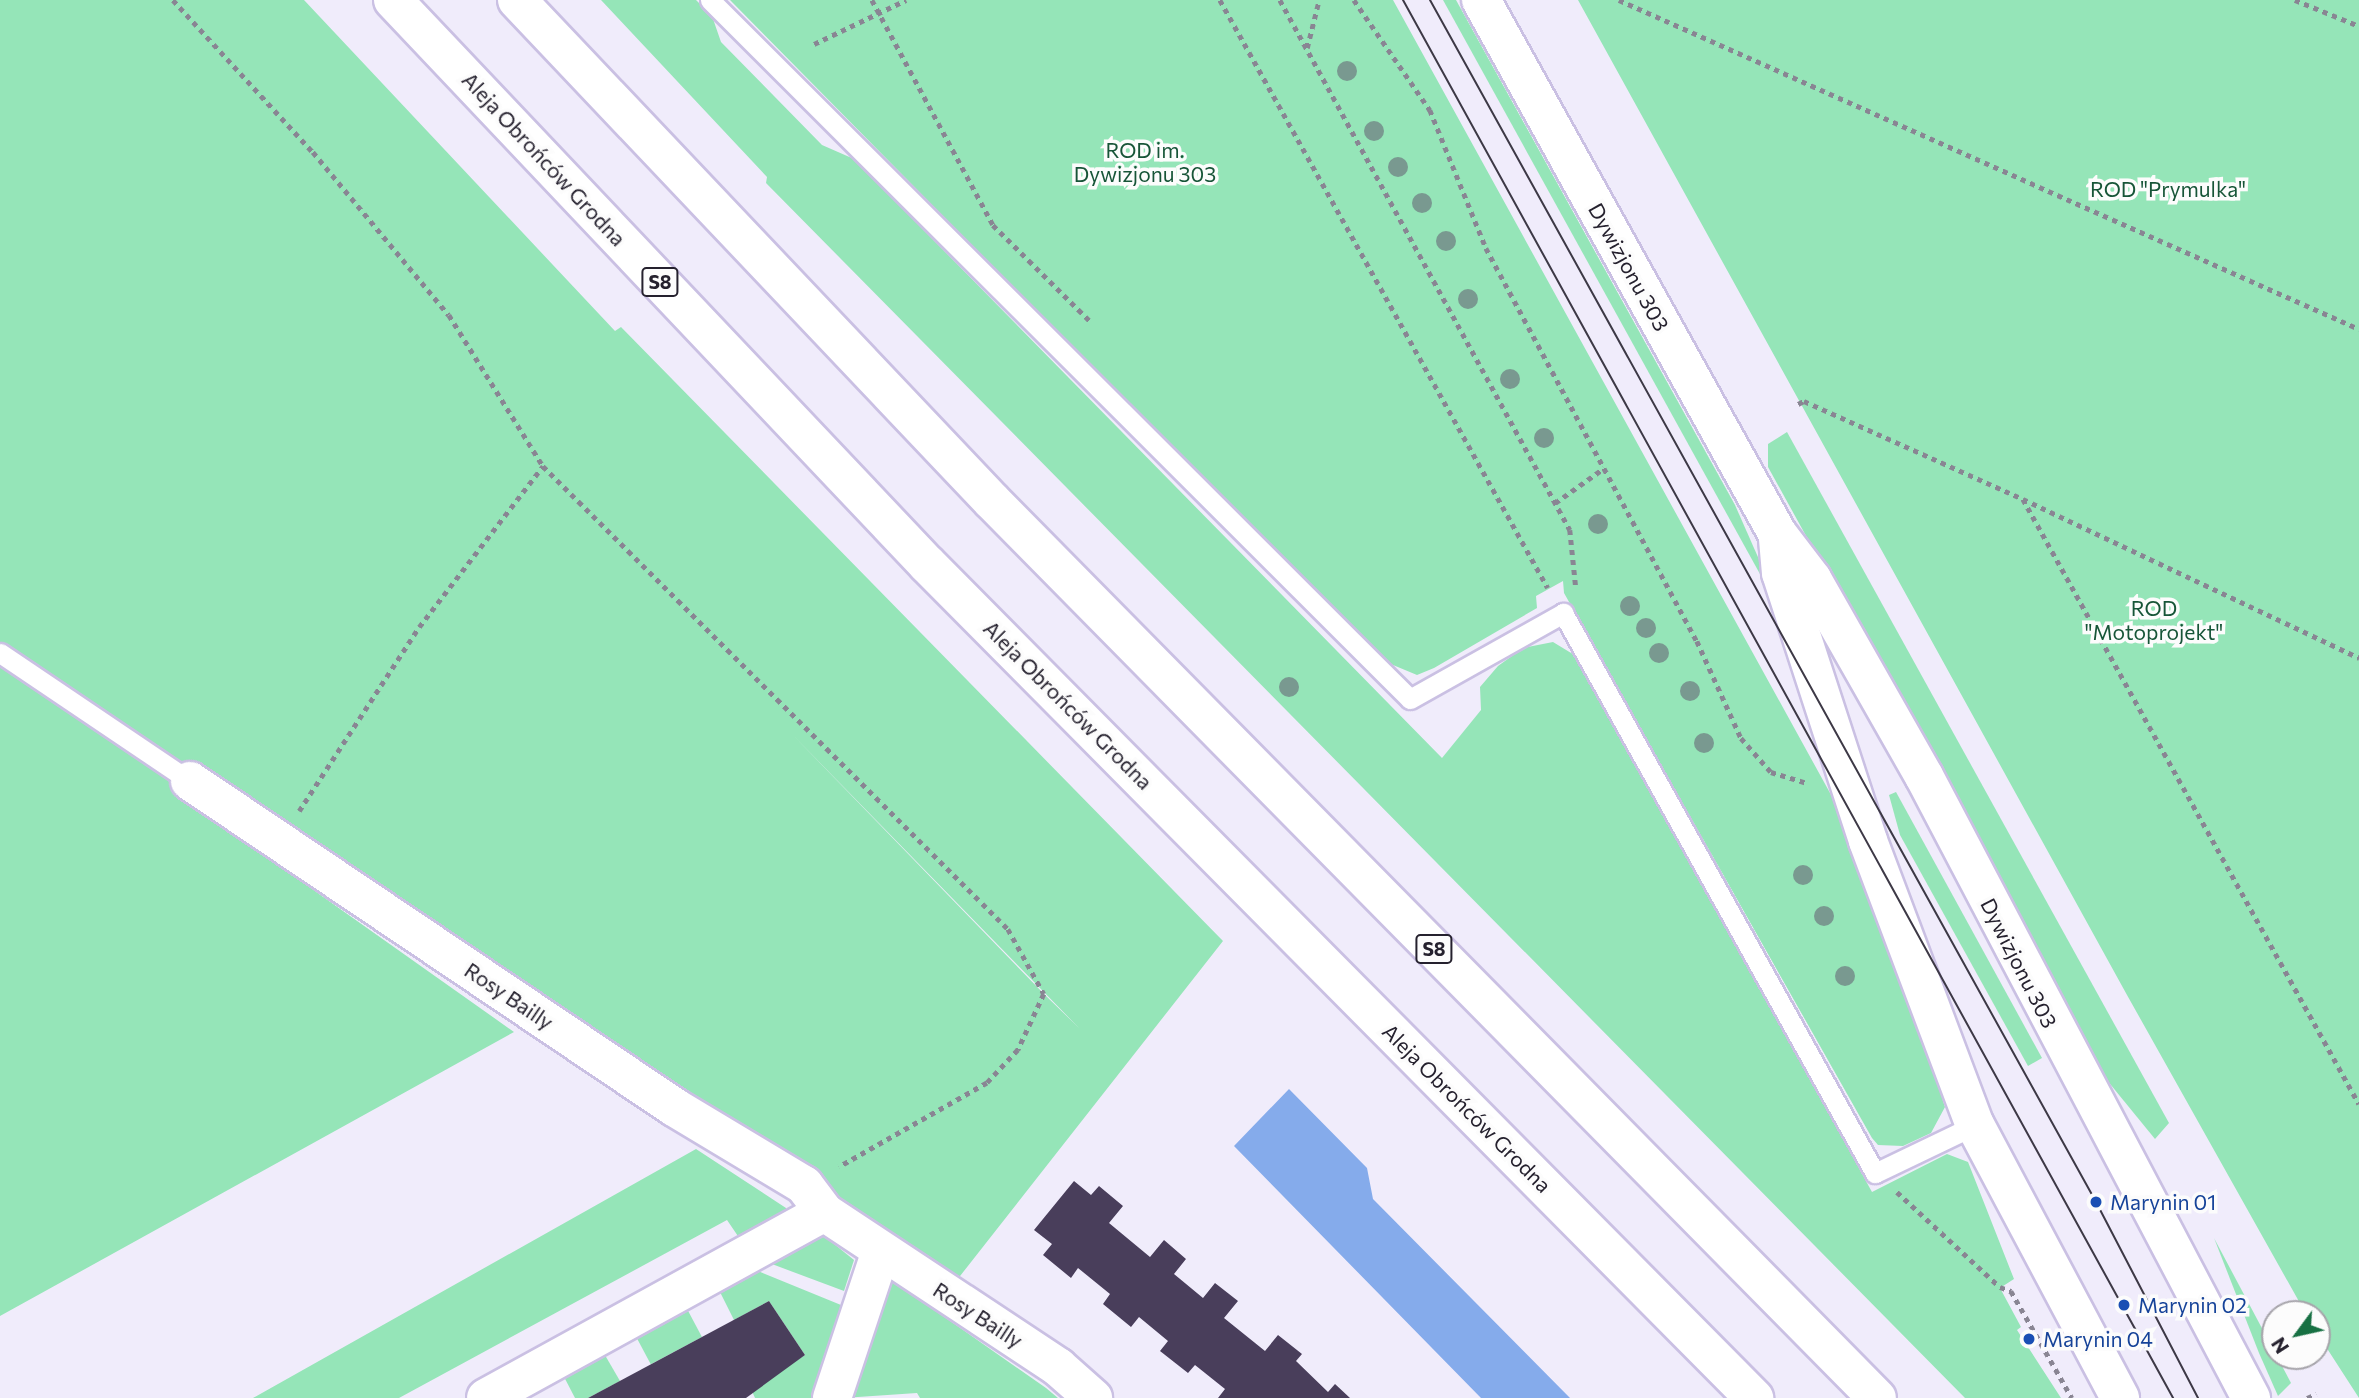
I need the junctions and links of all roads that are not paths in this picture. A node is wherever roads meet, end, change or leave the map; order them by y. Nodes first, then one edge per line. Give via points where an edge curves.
1 (393, 0) edge
2 (517, 0) edge
3 (710, 0) edge
4 (1481, 0) edge
5 (1777, 533) junction
6 (0, 653) edge
7 (190, 781) joint
8 (1975, 1125) junction
9 (814, 1199) junction
10 (881, 1251) junction
11 (486, 1398) edge
12 (832, 1398) edge
13 (1093, 1398) edge
14 (1754, 1398) edge
15 (1877, 1398) edge
16 (2120, 1398) edge
17 (2251, 1398) edge

1 - 14 main road, Aleja Obrońców Grodna / S8 via 927,564
2 - 15 main road, S8 via 992,501
3 - 8 lane via 1410,699 1563,613 1875,1173
4 - 5 main road, Dywizjonu 303
5 - 8 main road, Dywizjonu 303 via 1781,573
5 - 17 main road, Dywizjonu 303 via 1812,579 1924,776
6 - 7 lane
7 - 9 main road, Rosy Bailly
8 - 16 main road, Dywizjonu 303
9 - 10 main road, Rosy Bailly
9 - 11 main road
10 - 12 main road
10 - 13 main road, Rosy Bailly via 1058,1367

